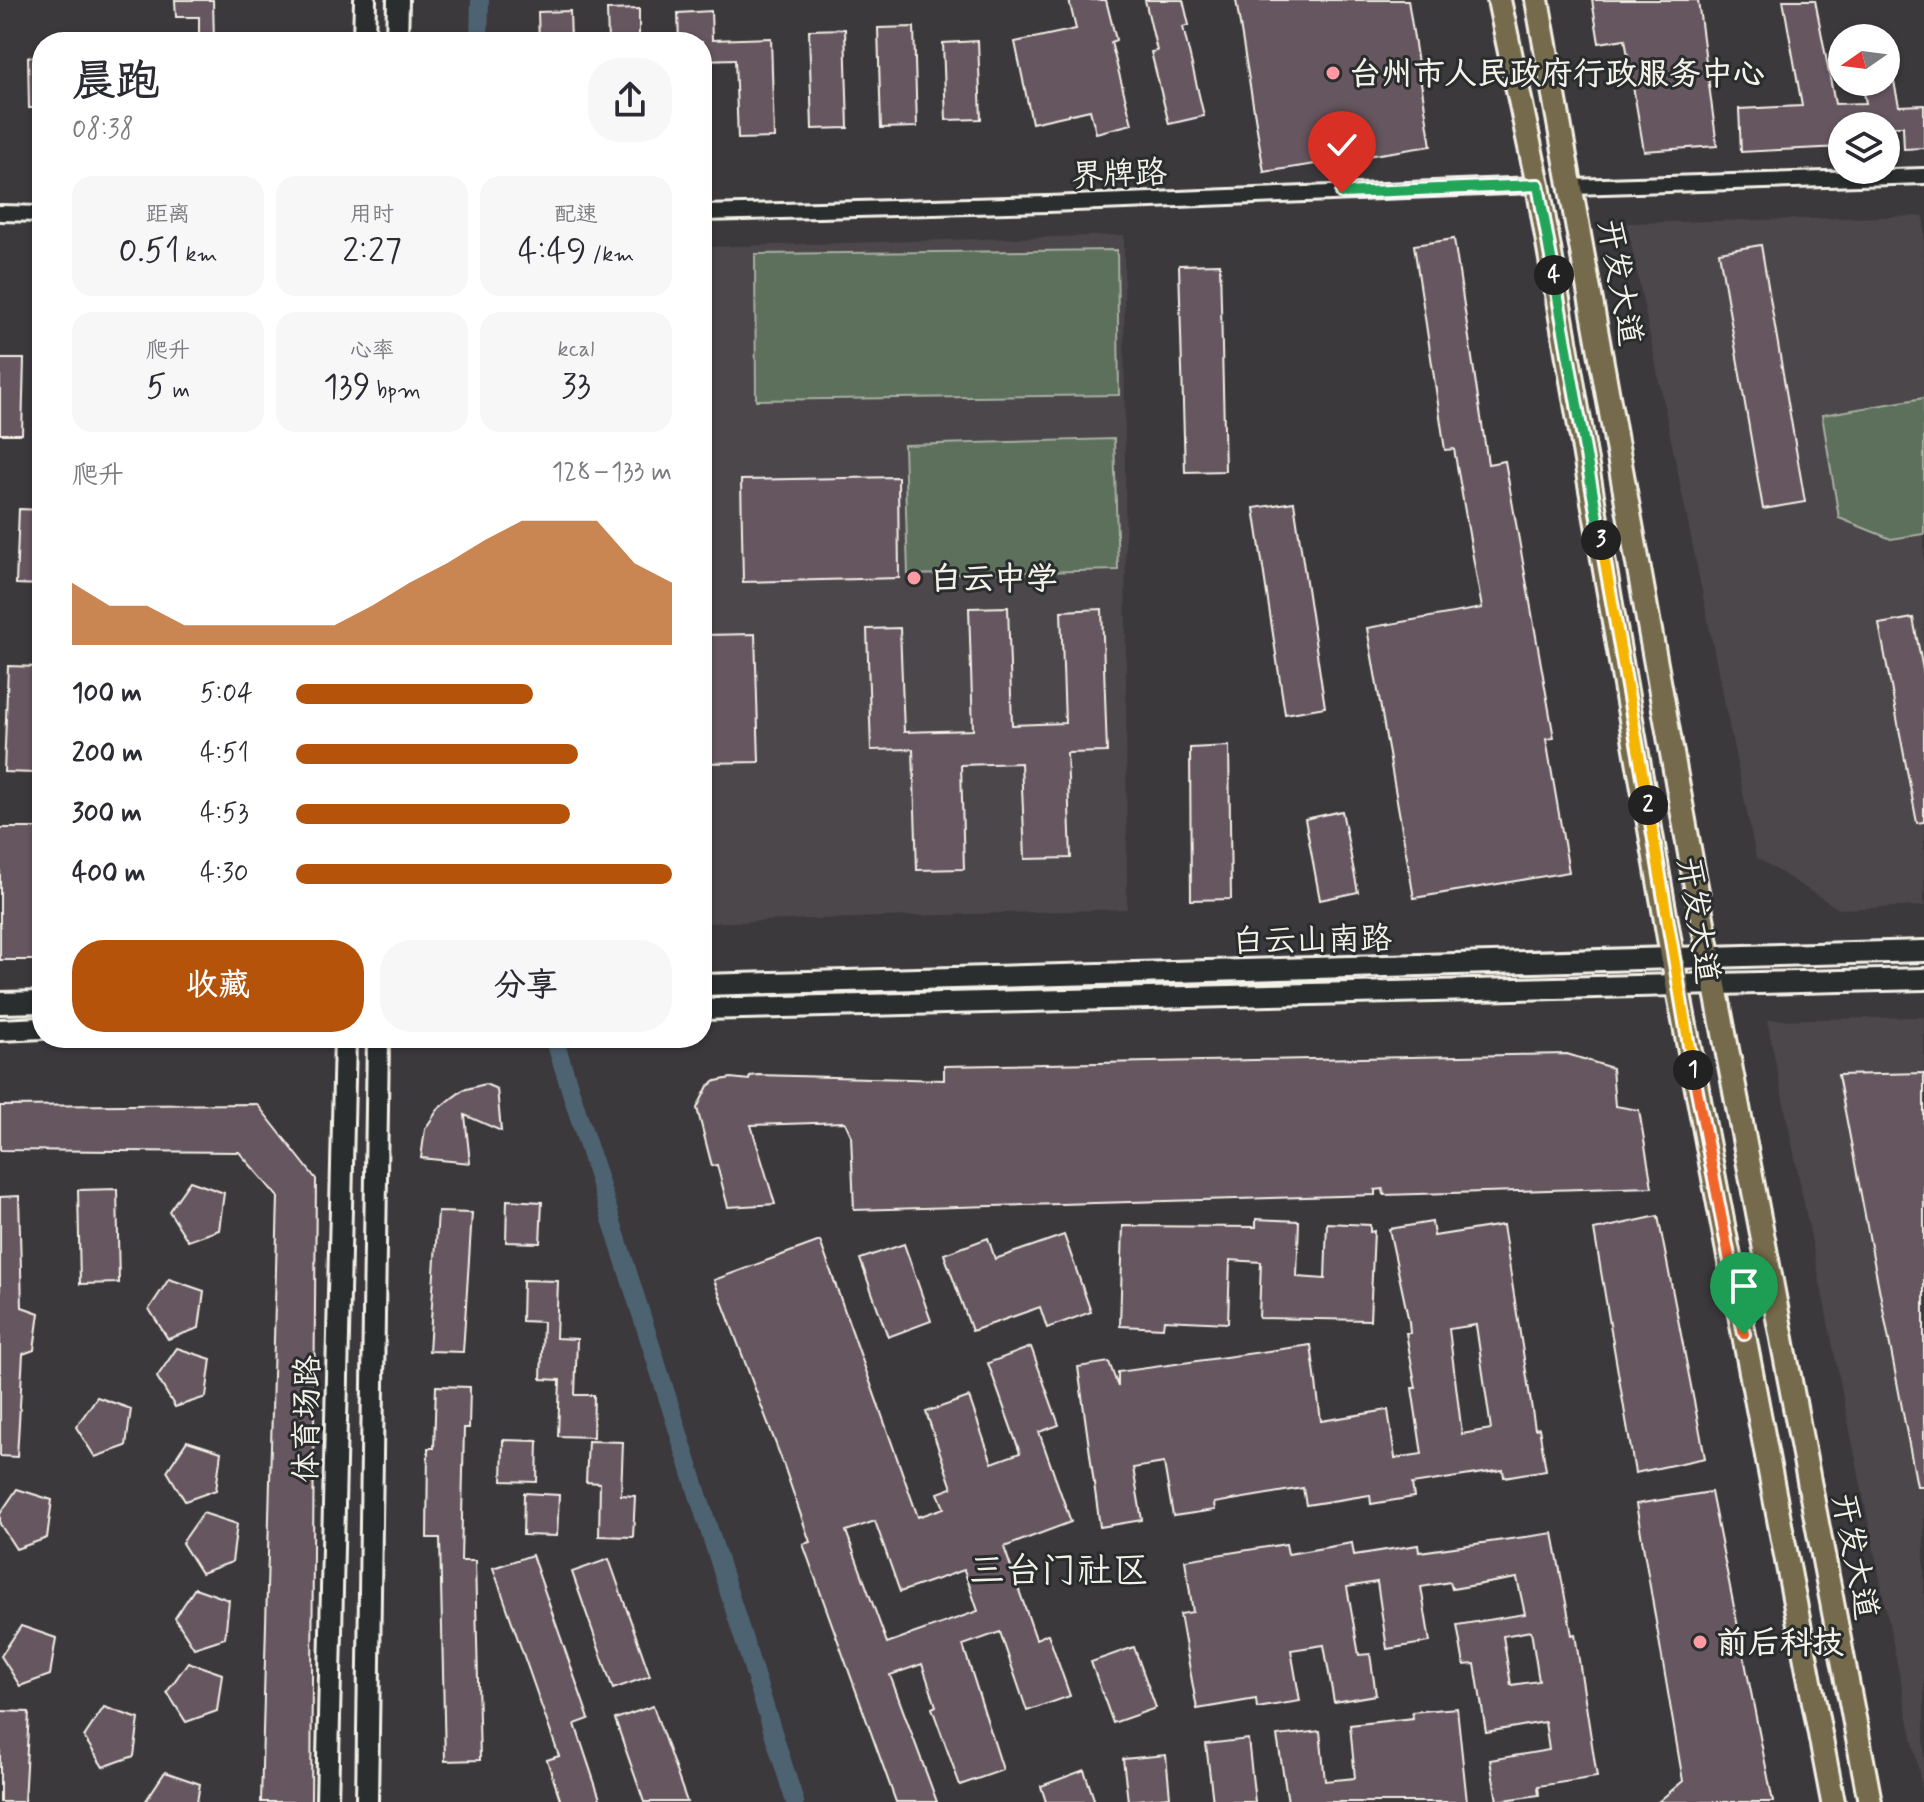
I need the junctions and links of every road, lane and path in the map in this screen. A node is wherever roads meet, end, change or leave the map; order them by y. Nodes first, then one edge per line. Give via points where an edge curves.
1 (365, 0) edge
2 (398, 0) edge
3 (1499, 0) edge
4 (1537, 0) edge
5 (364, 32) edge
6 (397, 32) edge
7 (1924, 176) edge
8 (1538, 185) junction
9 (1572, 187) junction
10 (0, 213) edge
11 (712, 213) edge
12 (32, 214) edge
13 (1924, 951) edge
14 (1710, 959) junction
15 (1673, 960) junction
16 (1924, 979) edge
17 (1715, 982) junction
18 (1677, 984) junction
19 (712, 985) edge
20 (32, 1002) edge
21 (0, 1003) edge
22 (712, 1009) edge
23 (32, 1028) edge
24 (0, 1030) edge
25 (345, 1048) edge
26 (378, 1048) edge
27 (327, 1802) edge
28 (367, 1802) edge
29 (1833, 1802) edge
30 (1870, 1802) edge

1 - 5 main road
2 - 6 main road
3 - 8 main road, 开发大道
4 - 9 main road, 开发大道
7 - 9 street
8 - 11 street, 界牌路
8 - 15 main road, 开发大道
9 - 14 main road, 开发大道
10 - 12 street
13 - 14 main road, 白云山南路
14 - 15 main road, 白云山南路
14 - 17 main road, 开发大道
15 - 18 main road, 开发大道
15 - 19 main road, 白云山南路
16 - 17 main road, 白云山南路
17 - 18 main road, 白云山南路
17 - 30 main road, 开发大道
18 - 22 main road, 白云山南路
18 - 29 main road, 开发大道
20 - 21 main road
23 - 24 main road
25 - 27 main road, 体育场路
26 - 28 main road

